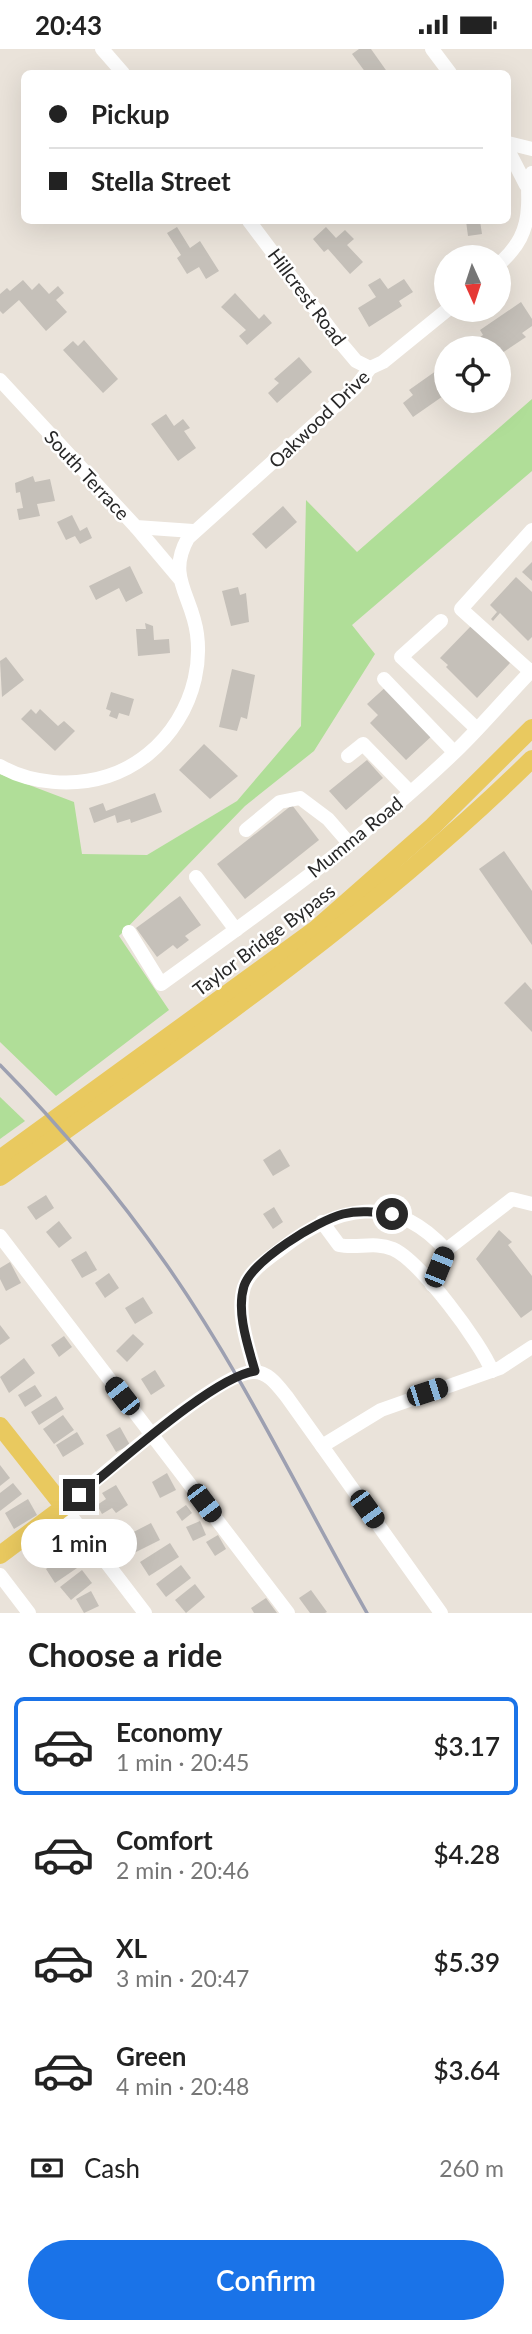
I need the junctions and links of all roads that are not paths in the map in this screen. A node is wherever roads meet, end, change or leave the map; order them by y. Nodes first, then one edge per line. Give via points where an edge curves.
1 (102, 49) edge
2 (432, 49) edge
3 (120, 70) edge
4 (448, 70) edge
5 (511, 144) edge
6 (532, 149) edge
7 (511, 154) edge
8 (529, 179) edge
9 (252, 224) edge
10 (511, 250) edge
11 (434, 321) edge
12 (370, 368) junction
13 (0, 380) edge
14 (7, 395) edge
15 (136, 527) junction
16 (532, 530) edge
17 (193, 531) junction
18 (179, 578) junction
19 (441, 621) dead end
20 (531, 671) edge
21 (384, 679) dead end
22 (532, 728) edge
23 (477, 729) junction
24 (454, 752) junction
25 (348, 756) dead end
26 (532, 759) edge
27 (0, 765) edge
28 (410, 792) junction
29 (246, 830) dead end
30 (348, 842) junction
31 (196, 877) dead end
32 (236, 930) junction
33 (129, 932) dead end
34 (0, 1159) edge
35 (0, 1177) edge
36 (532, 1204) edge
37 (322, 1222) junction
38 (0, 1236) edge
39 (446, 1250) junction
40 (432, 1285) junction
41 (532, 1347) edge
42 (255, 1371) junction
43 (492, 1371) junction
44 (0, 1426) edge
45 (153, 1436) junction
46 (322, 1446) junction
47 (64, 1507) junction
48 (0, 1555) edge
49 (0, 1575) edge
50 (29, 1613) edge
51 (145, 1613) edge
52 (288, 1613) edge
53 (441, 1613) edge

1 - 3 street
2 - 4 street
5 - 6 street
7 - 8 street
8 - 10 street via 522,238
9 - 12 street, Hillcrest Road via 340,342 356,361
11 - 12 street, Oakwood Drive
12 - 17 street, Oakwood Drive via 355,388
13 - 14 street, South Terrace
14 - 15 street, South Terrace
15 - 17 street, South Terrace
15 - 18 street
16 - 20 street via 461,609
17 - 18 street via 178,560
18 - 27 street via 194,618 198,656 189,698 159,744 134,764 92,781 40,780
19 - 23 street via 401,657
20 - 23 street, Mumma Road
21 - 24 street
22 - 34 main road, Taylor Bridge Bypass via 423,836 316,929
23 - 24 street, Mumma Road
24 - 28 street, Mumma Road
25 - 28 street via 363,744
26 - 35 main road, Taylor Bridge Bypass via 325,940
28 - 30 street, Mumma Road
29 - 30 street via 280,802 300,798
30 - 32 street, Mumma Road
31 - 32 street
32 - 33 street, Mumma Road via 161,984
36 - 39 street via 512,1199
37 - 39 street via 347,1213 392,1214 420,1225
37 - 40 street via 339,1245 382,1245 400,1252
37 - 42 street via 285,1245 248,1277 243,1288 245,1331
38 - 45 street
39 - 40 street
40 - 43 street via 484,1352
41 - 43 street
42 - 45 street via 235,1376 211,1391
42 - 46 street via 278,1386
43 - 46 street via 380,1410
44 - 47 main road
45 - 47 street
45 - 52 street
46 - 53 street
47 - 48 main road
47 - 51 street
49 - 50 street

